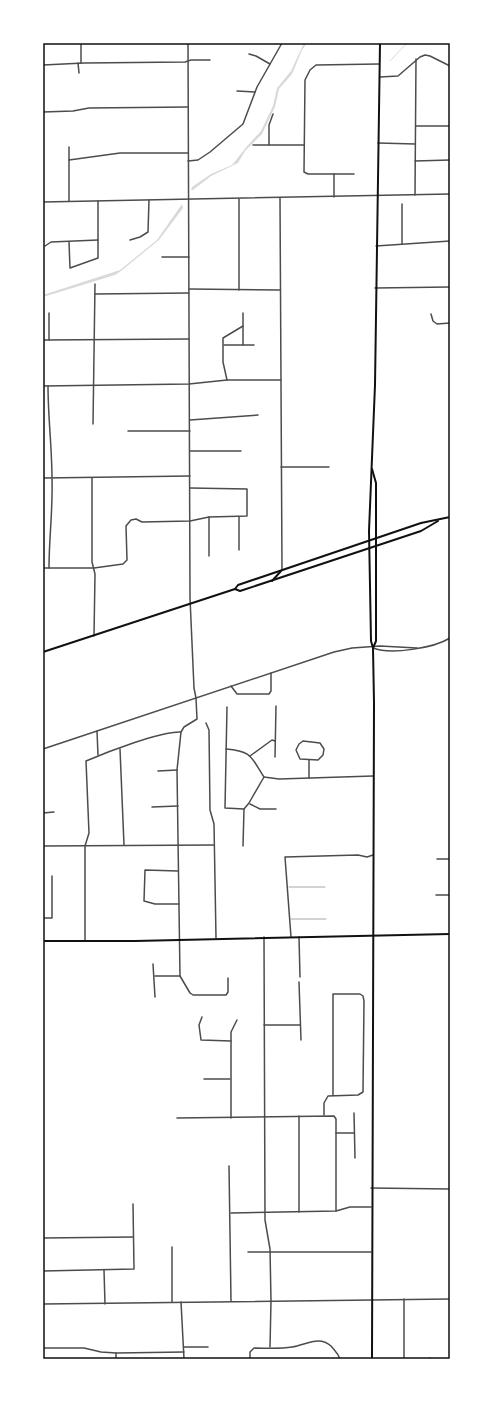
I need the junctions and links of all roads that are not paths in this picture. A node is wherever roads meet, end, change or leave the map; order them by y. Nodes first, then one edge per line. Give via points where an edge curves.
1 (81, 43) edge
2 (188, 43) edge
3 (282, 43) edge
4 (380, 43) edge
5 (249, 54) dead end
6 (210, 60) dead end
7 (416, 60) junction
8 (188, 61) junction
9 (80, 63) junction
10 (270, 64) junction
11 (380, 64) junction
12 (43, 65) edge
13 (450, 66) edge
14 (79, 73) dead end
15 (380, 77) junction
16 (237, 91) dead end
17 (255, 92) junction
18 (188, 107) junction
19 (43, 112) edge
20 (273, 114) dead end
21 (416, 126) junction
22 (450, 126) edge
23 (378, 143) junction
24 (415, 144) junction
25 (253, 145) dead end
26 (269, 145) junction
27 (304, 145) junction
28 (69, 148) dead end
29 (188, 153) junction
30 (69, 160) junction
31 (450, 160) edge
32 (188, 161) junction
33 (415, 161) junction
34 (334, 174) junction
35 (354, 174) dead end
36 (450, 194) edge
37 (415, 195) junction
38 (377, 196) junction
39 (334, 197) junction
40 (280, 198) junction
41 (188, 199) junction
42 (239, 199) junction
43 (149, 200) junction
44 (69, 201) junction
45 (98, 201) junction
46 (43, 202) edge
47 (402, 204) dead end
48 (98, 240) junction
49 (130, 240) dead end
50 (450, 241) edge
51 (69, 242) junction
52 (402, 244) junction
53 (45, 246) dead end
54 (376, 246) junction
55 (162, 257) dead end
56 (189, 257) junction
57 (95, 284) dead end
58 (450, 286) edge
59 (375, 288) junction
60 (189, 289) junction
61 (239, 290) junction
62 (280, 290) junction
63 (189, 293) junction
64 (95, 294) junction
65 (49, 313) dead end
66 (243, 313) dead end
67 (431, 314) dead end
68 (450, 323) edge
69 (243, 326) junction
70 (189, 339) junction
71 (43, 340) edge
72 (49, 340) junction
73 (94, 340) junction
74 (224, 345) junction
75 (243, 345) junction
76 (254, 345) dead end
77 (227, 380) junction
78 (281, 380) junction
79 (189, 384) junction
80 (95, 385) junction
81 (43, 386) edge
82 (48, 386) junction
83 (258, 414) dead end
84 (190, 420) junction
85 (93, 424) dead end
86 (128, 431) dead end
87 (190, 431) junction
88 (190, 451) junction
89 (241, 451) dead end
90 (281, 467) junction
91 (329, 467) dead end
92 (372, 468) junction
93 (190, 476) junction
94 (43, 478) edge
95 (52, 478) junction
96 (92, 478) junction
97 (190, 488) junction
98 (209, 517) junction
99 (239, 517) junction
100 (450, 517) edge
101 (439, 520) junction
102 (190, 521) junction
103 (376, 538) junction
104 (369, 540) junction
105 (376, 547) junction
106 (369, 549) junction
107 (239, 550) dead end
108 (209, 556) dead end
109 (43, 568) edge
110 (49, 568) junction
111 (94, 568) junction
112 (282, 570) junction
113 (272, 581) junction
114 (235, 589) junction
115 (192, 604) junction
116 (94, 636) junction
117 (450, 638) edge
118 (373, 648) junction
119 (417, 648) junction
120 (43, 652) edge
121 (271, 673) junction
122 (231, 686) junction
123 (196, 698) junction
124 (276, 706) dead end
125 (227, 707) dead end
126 (206, 723) dead end
127 (97, 731) junction
128 (181, 732) junction
129 (275, 741) junction
130 (43, 749) edge
131 (120, 749) junction
132 (226, 749) junction
133 (98, 756) junction
134 (250, 756) junction
135 (275, 757) dead end
136 (309, 760) junction
137 (177, 770) junction
138 (158, 771) dead end
139 (374, 776) junction
140 (264, 777) junction
141 (309, 778) junction
142 (249, 803) junction
143 (178, 806) junction
144 (152, 807) dead end
145 (244, 809) junction
146 (276, 810) dead end
147 (54, 812) dead end
148 (43, 813) edge
149 (178, 845) junction
150 (214, 845) junction
151 (43, 846) edge
152 (85, 846) junction
153 (124, 846) junction
154 (243, 846) dead end
155 (374, 855) junction
156 (437, 859) dead end
157 (450, 859) edge
158 (179, 871) junction
159 (52, 876) dead end
160 (288, 887) junction
161 (325, 887) dead end
162 (436, 895) dead end
163 (450, 895) edge
164 (179, 904) junction
165 (43, 918) edge
166 (289, 919) junction
167 (326, 919) dead end
168 (450, 934) edge
169 (373, 935) junction
170 (264, 937) junction
171 (291, 937) junction
172 (299, 937) junction
173 (216, 938) junction
174 (180, 940) junction
175 (43, 941) edge
176 (85, 941) junction
177 (153, 964) dead end
178 (155, 976) junction
179 (180, 976) junction
180 (300, 977) dead end
181 (228, 978) dead end
182 (300, 982) dead end
183 (155, 997) dead end
184 (202, 1017) dead end
185 (238, 1020) dead end
186 (264, 1025) junction
187 (300, 1025) junction
188 (301, 1040) dead end
189 (231, 1041) junction
190 (204, 1079) dead end
191 (230, 1079) junction
192 (334, 1096) junction
193 (354, 1114) dead end
194 (324, 1115) junction
195 (299, 1116) junction
196 (265, 1117) junction
197 (177, 1118) dead end
198 (231, 1118) junction
199 (336, 1133) junction
200 (354, 1133) junction
201 (354, 1158) dead end
202 (229, 1166) dead end
203 (371, 1188) junction
204 (450, 1189) edge
205 (133, 1204) dead end
206 (371, 1207) junction
207 (336, 1211) junction
208 (299, 1212) junction
209 (231, 1213) junction
210 (265, 1213) junction
211 (133, 1237) junction
212 (43, 1238) edge
213 (172, 1247) dead end
214 (248, 1252) dead end
215 (271, 1252) junction
216 (371, 1252) junction
217 (104, 1270) junction
218 (43, 1271) edge
219 (371, 1299) junction
220 (404, 1299) junction
221 (450, 1299) edge
222 (231, 1301) junction
223 (271, 1301) junction
224 (172, 1302) junction
225 (182, 1302) junction
226 (43, 1304) edge
227 (104, 1304) junction
228 (184, 1347) junction
229 (208, 1347) dead end
230 (270, 1347) junction
231 (43, 1348) edge
232 (184, 1352) junction
233 (116, 1353) junction
234 (116, 1359) edge
235 (184, 1359) edge
236 (250, 1359) edge
237 (340, 1359) edge
238 (372, 1359) edge
239 (404, 1359) edge

1 - 9 street
2 - 8 street
3 - 10 street
4 - 11 main road
5 - 10 street
6 - 8 street
7 - 13 street via 420,56 428,55
7 - 15 street via 398,76
7 - 21 street
8 - 9 street
8 - 18 street
9 - 12 street
9 - 14 street
10 - 17 street
11 - 15 main road
11 - 27 street via 320,64 310,70 304,82
15 - 23 main road
16 - 17 street
17 - 32 street via 245,121 239,128 206,155
18 - 19 street via 89,108
18 - 29 street
20 - 26 street via 269,125
21 - 22 street
21 - 24 street
23 - 24 street
23 - 38 main road
24 - 33 street
25 - 26 street
26 - 27 street
27 - 34 street via 305,173
28 - 30 street
29 - 30 street via 120,153
29 - 32 street
30 - 44 street
31 - 33 street
32 - 41 street
33 - 37 street
34 - 35 street
34 - 39 street
36 - 37 street
37 - 38 street
38 - 39 street
38 - 54 main road
39 - 40 street
40 - 42 street
40 - 62 street
41 - 42 street
41 - 43 street
41 - 56 street
42 - 61 street
43 - 45 street
43 - 49 street via 148,232
44 - 45 street
44 - 46 street
45 - 48 street
47 - 52 street
48 - 51 street
48 - 51 street via 98,258 70,268
50 - 52 street
51 - 53 street via 51,242
52 - 54 street
54 - 59 main road
55 - 56 street
56 - 60 street
57 - 64 street
58 - 59 street
59 - 92 main road
60 - 61 street
60 - 63 street
61 - 62 street
62 - 78 street
63 - 64 street
63 - 70 street
64 - 73 street
65 - 72 street
66 - 69 street
67 - 68 street via 437,324
69 - 74 street via 224,338
69 - 75 street
70 - 73 street
70 - 79 street
71 - 72 street
72 - 73 street
73 - 80 street
74 - 75 street
74 - 77 street via 223,362
75 - 76 street
77 - 78 street
77 - 79 street
78 - 90 street
79 - 80 street
79 - 84 street
80 - 82 street
80 - 85 street
81 - 82 street
82 - 95 street
83 - 84 street
84 - 87 street
86 - 87 street
87 - 88 street
88 - 89 street
88 - 93 street
90 - 91 street
90 - 112 street
92 - 103 main road via 376,484
92 - 104 main road via 369,484
93 - 96 street
93 - 97 street
94 - 95 street
95 - 96 street
95 - 110 street
96 - 111 street
97 - 99 street via 247,489 247,516
97 - 102 street
98 - 99 street
98 - 102 street
98 - 108 street
99 - 107 street
100 - 101 main road
101 - 103 main road via 421,523
101 - 105 main road via 422,531
102 - 111 street via 131,520 126,526 127,560 123,564
102 - 115 street
103 - 104 main road
103 - 105 main road
104 - 106 main road
104 - 112 main road
105 - 106 main road
105 - 118 main road via 376,641
106 - 113 main road
106 - 118 main road
109 - 110 street
110 - 111 street
111 - 116 street
112 - 113 main road
112 - 114 main road via 238,585
113 - 114 main road via 240,591
114 - 115 main road
115 - 116 main road
115 - 123 street
116 - 120 main road
117 - 119 street
118 - 119 street
118 - 119 street via 381,651
118 - 121 street via 349,648
118 - 139 main road
121 - 122 street
121 - 122 street via 271,691 267,694 237,694
122 - 123 street
123 - 127 street
123 - 128 street via 198,716
124 - 129 street
125 - 132 street
126 - 150 street via 209,730 210,810 214,824
127 - 130 street
127 - 133 street
128 - 131 street via 173,732
128 - 137 street
129 - 134 street via 272,740
129 - 135 street
131 - 133 street
131 - 153 street
132 - 134 street via 238,750
132 - 145 street via 225,808
133 - 152 street via 86,761 89,833
134 - 140 street
136 - 136 street via 299,758 296,753 297,746 303,741 317,741 323,746 323,755 318,760
136 - 141 street
137 - 138 street
137 - 143 street
139 - 141 street
139 - 155 main road
140 - 141 street
140 - 142 street
142 - 145 street
142 - 146 street via 260,809
143 - 144 street
143 - 149 street
145 - 154 street
147 - 148 street
149 - 150 street
149 - 153 street
149 - 158 street
150 - 173 street
151 - 152 street
152 - 153 street
152 - 176 street
155 - 160 street via 285,857
155 - 169 main road
156 - 157 street
158 - 164 street
158 - 164 street via 145,870 144,901 155,904
159 - 165 street via 52,918
160 - 161 lane
160 - 166 street
162 - 163 street
164 - 174 street
166 - 167 lane
166 - 171 street
168 - 169 main road
169 - 172 main road
169 - 203 main road
170 - 171 main road
170 - 173 main road
170 - 186 street
171 - 172 main road
172 - 180 street
173 - 174 main road
174 - 176 main road
174 - 179 street
175 - 176 main road
177 - 178 street
178 - 179 street
178 - 183 street
179 - 181 street via 192,995 224,996 227,994
182 - 187 street
184 - 189 street via 199,1024 201,1040
185 - 189 street via 232,1028
186 - 187 street
186 - 196 street
187 - 188 street
189 - 191 street
190 - 191 street
191 - 198 street
192 - 192 street via 332,994 362,995 363,1092 358,1095
192 - 194 street via 325,1099
193 - 200 street
194 - 195 street
194 - 199 street via 334,1116 336,1119
195 - 196 street
195 - 208 street
196 - 198 street
196 - 210 street
197 - 198 street
199 - 200 street
199 - 207 street
200 - 201 street
202 - 209 street
203 - 204 street
203 - 206 main road
205 - 211 street
206 - 207 street via 350,1207
206 - 216 main road
207 - 208 street
208 - 210 street
209 - 210 street
209 - 222 street
210 - 215 street
211 - 212 street
211 - 217 street via 134,1269
213 - 224 street
214 - 215 street
215 - 216 street
215 - 223 street
216 - 219 main road
217 - 218 street
217 - 227 street
219 - 220 street
219 - 223 street
219 - 238 main road
220 - 221 street
220 - 239 street
222 - 223 street
222 - 225 street
223 - 230 street
224 - 225 street
224 - 227 street
225 - 228 street
226 - 227 street
228 - 229 street
228 - 232 street
230 - 236 street via 251,1349
230 - 237 street via 292,1347 309,1341 326,1342
231 - 233 street via 84,1348
232 - 233 street
232 - 235 street
233 - 234 street

